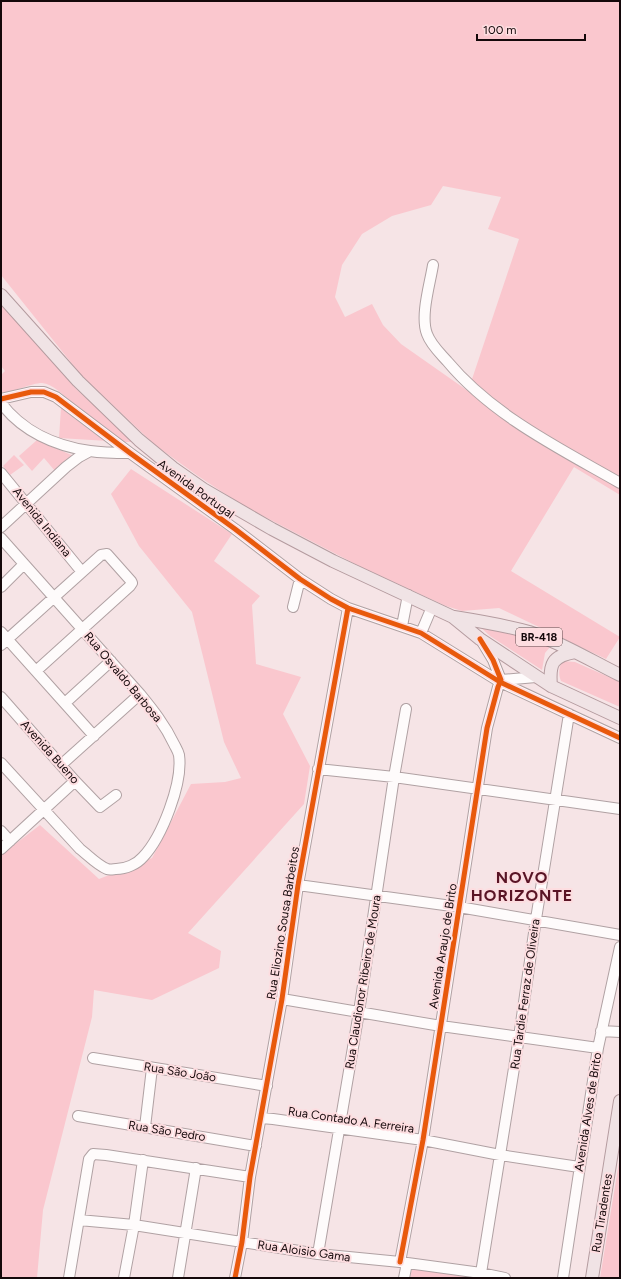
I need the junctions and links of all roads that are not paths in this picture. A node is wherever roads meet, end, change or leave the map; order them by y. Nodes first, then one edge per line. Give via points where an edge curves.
1 (433, 265) dead end
2 (1, 295) edge
3 (1, 399) edge
4 (1, 403) edge
5 (90, 451) junction
6 (130, 453) junction
7 (1, 473) edge
8 (620, 483) edge
9 (27, 504) junction
10 (1, 527) edge
11 (1, 538) edge
12 (24, 564) junction
13 (82, 572) junction
14 (300, 578) junction
15 (1, 587) edge
16 (408, 595) junction
17 (54, 597) junction
18 (293, 607) dead end
19 (432, 607) junction
20 (348, 608) junction
21 (453, 617) junction
22 (402, 626) junction
23 (83, 630) junction
24 (421, 633) junction
25 (3, 639) edge
26 (480, 639) junction
27 (575, 652) junction
28 (111, 661) junction
29 (36, 671) junction
30 (620, 675) edge
31 (536, 677) junction
32 (501, 681) junction
33 (551, 686) junction
34 (140, 694) junction
35 (1, 697) edge
36 (65, 703) junction
37 (406, 709) dead end
38 (569, 714) junction
39 (620, 718) edge
40 (94, 736) junction
41 (620, 738) edge
42 (1, 763) edge
43 (61, 765) junction
44 (318, 768) junction
45 (394, 777) junction
46 (75, 781) junction
47 (478, 788) junction
48 (116, 795) dead end
49 (555, 799) junction
50 (620, 809) edge
51 (44, 810) junction
52 (1, 831) edge
53 (10, 841) junction
54 (1, 849) edge
55 (298, 885) junction
56 (377, 894) junction
57 (460, 907) junction
58 (536, 919) junction
59 (620, 935) edge
60 (620, 947) edge
61 (282, 999) junction
62 (359, 1012) junction
63 (441, 1026) junction
64 (601, 1030) junction
65 (620, 1032) edge
66 (520, 1037) junction
67 (598, 1048) junction
68 (93, 1058) dead end
69 (152, 1068) junction
70 (266, 1086) junction
71 (620, 1101) edge
72 (78, 1116) dead end
73 (261, 1118) junction
74 (145, 1127) junction
75 (339, 1128) junction
76 (423, 1140) junction
77 (256, 1146) junction
78 (500, 1155) junction
79 (143, 1160) junction
80 (579, 1167) junction
81 (196, 1168) junction
82 (250, 1177) junction
83 (78, 1220) junction
84 (134, 1225) junction
85 (185, 1233) junction
86 (242, 1242) junction
87 (318, 1254) junction
88 (404, 1263) junction
89 (481, 1273) junction
90 (69, 1278) edge
91 (124, 1278) edge
92 (178, 1278) edge
93 (235, 1278) edge
94 (404, 1278) edge
95 (505, 1278) edge
96 (563, 1278) edge
97 (592, 1278) edge

1 - 8 street via 425,323 431,342 452,367 470,386 534,434
2 - 16 main road, BR-418 via 78,381 139,440 173,468 272,529 333,561
3 - 6 street, Avenida Portugal via 31,392 44,392 56,397
4 - 5 street via 21,424 38,435 57,443
5 - 6 street
5 - 9 street via 66,467
6 - 14 street, Avenida Portugal
7 - 9 street, Avenida Indiana
9 - 10 street
9 - 13 street, Avenida Indiana
11 - 12 street, Rua Osvaldo Barbosa
12 - 15 street
12 - 17 street, Rua Osvaldo Barbosa
13 - 17 street
13 - 23 street via 102,555 107,554 132,584
14 - 18 street
14 - 20 street, Avenida Portugal
16 - 19 main road, BR-418
16 - 22 street
17 - 23 street, Rua Osvaldo Barbosa
17 - 25 street
19 - 21 main road, BR-418
19 - 24 street
20 - 22 street
20 - 44 street, Rua Eliozino Sousa Barbeitos
21 - 26 main road, BR-418
21 - 27 main road, BR-418 via 499,624 530,633
22 - 24 street
23 - 28 street, Rua Osvaldo Barbosa
23 - 29 street
24 - 32 street
25 - 29 street
26 - 31 main road, BR-418
26 - 32 street via 493,660
27 - 30 main road, BR-418
27 - 33 main road via 563,654 551,666
28 - 34 street, Rua Osvaldo Barbosa
28 - 36 street
29 - 36 street
31 - 32 street
31 - 33 main road, BR-418
32 - 38 street
32 - 47 street, Avenida Araujo de Brito via 487,728
33 - 39 main road, BR-418
34 - 40 street
34 - 51 street, Rua Osvaldo Barbosa via 159,717 179,754 179,770 171,804 150,850 131,866 108,869 93,860
35 - 43 street, Avenida Bueno
36 - 40 street
37 - 45 street, Rua Claudionor Ribeiro de Moura
38 - 41 street
38 - 49 street, Rua Tardie Ferraz de Oliveira
40 - 43 street
42 - 51 street
43 - 46 street, Avenida Bueno
44 - 45 street
44 - 55 street, Rua Eliozino Sousa Barbeitos
45 - 47 street
45 - 56 street, Rua Claudionor Ribeiro de Moura
46 - 48 street, Avenida Bueno via 100,807
46 - 51 street
47 - 49 street
47 - 57 street, Avenida Araujo de Brito
49 - 50 street
49 - 58 street, Rua Tardie Ferraz de Oliveira
51 - 53 street
52 - 53 street
53 - 54 street
55 - 56 street
55 - 61 street, Rua Eliozino Sousa Barbeitos
56 - 57 street
56 - 62 street, Rua Claudionor Ribeiro de Moura
57 - 58 street
57 - 63 street, Avenida Araujo de Brito
58 - 59 street
58 - 66 street, Rua Tardie Ferraz de Oliveira
60 - 64 street, Avenida Alves de Brito
61 - 62 street
61 - 70 street, Rua Eliozino Sousa Barbeitos
62 - 63 street
62 - 75 street, Rua Claudionor Ribeiro de Moura
63 - 66 street
63 - 76 street, Avenida Araujo de Brito
64 - 65 street
64 - 67 street, Avenida Alves de Brito
66 - 67 street
66 - 78 street, Rua Tardie Ferraz de Oliveira
67 - 80 street, Avenida Alves de Brito
68 - 69 street, Rua São João
69 - 70 street, Rua São João
69 - 74 street
70 - 73 street, Rua Eliozino Sousa Barbeitos
71 - 97 main road, Rua Tiradentes
72 - 74 street, Rua São Pedro
73 - 75 street, Rua Contado A. Ferreira
73 - 77 street, Rua Eliozino Sousa Barbeitos
74 - 77 street, Rua São Pedro
75 - 76 street, Rua Contado A. Ferreira
75 - 87 street, Rua Claudionor Ribeiro de Moura
76 - 78 street, Rua Contado A. Ferreira
76 - 88 street, Avenida Araujo de Brito
77 - 82 street, Rua Eliozino Sousa Barbeitos
78 - 80 street, Rua Contado A. Ferreira
78 - 89 street, Rua Tardie Ferraz de Oliveira
79 - 81 street
79 - 83 street via 93,1154
79 - 84 street
80 - 96 street, Avenida Alves de Brito
81 - 82 street
81 - 85 street
82 - 86 street, Rua Eliozino Sousa Barbeitos
83 - 84 street, Rua Aloisio Gama
83 - 90 street
84 - 85 street, Rua Aloisio Gama
84 - 91 street
85 - 86 street, Rua Aloisio Gama
85 - 92 street
86 - 87 street, Rua Aloisio Gama
86 - 93 street, Rua Eliozino Sousa Barbeitos
87 - 88 street, Rua Aloisio Gama
88 - 89 street, Rua Aloisio Gama
88 - 94 street, Avenida Araujo de Brito
89 - 95 street, Rua Aloisio Gama

